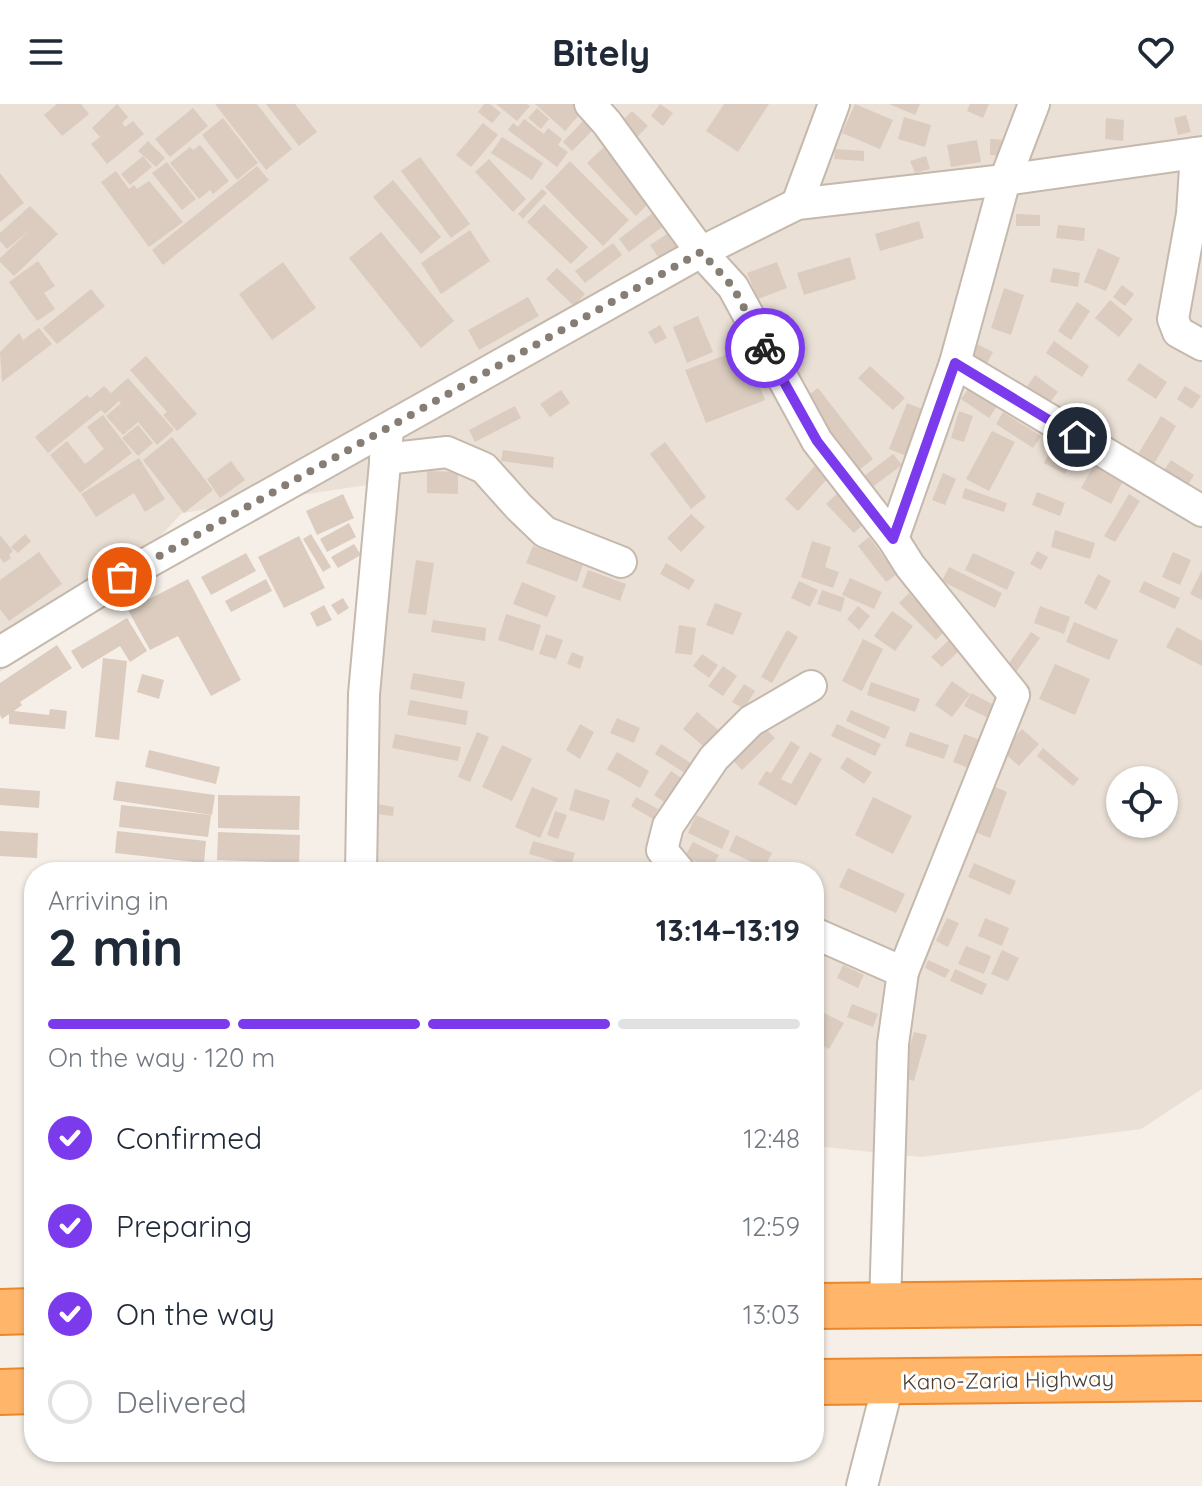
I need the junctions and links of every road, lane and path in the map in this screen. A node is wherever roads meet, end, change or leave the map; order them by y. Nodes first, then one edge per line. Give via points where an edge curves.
1 (834, 104) edge
2 (1034, 104) edge
3 (605, 110) edge
4 (1199, 153) edge
5 (1005, 180) junction
6 (797, 204) junction
7 (701, 252) junction
8 (1202, 345) edge
9 (955, 363) junction
10 (386, 444) junction
11 (1202, 511) edge
12 (893, 539) junction
13 (621, 562) dead end
14 (0, 652) edge
15 (811, 686) dead end
16 (361, 862) edge
17 (672, 862) edge
18 (824, 937) edge
19 (903, 972) junction
20 (1202, 1302) edge
21 (824, 1306) edge
22 (885, 1306) junction
23 (24, 1311) edge
24 (0, 1312) edge
25 (1202, 1378) edge
26 (889, 1381) junction
27 (824, 1382) edge
28 (24, 1391) edge
29 (0, 1392) edge
30 (862, 1486) edge

1 - 6 street
2 - 5 street
3 - 7 street
4 - 5 street
4 - 8 street via 1173,319 1178,332
5 - 6 street
5 - 9 street
6 - 7 street
7 - 10 street
7 - 12 street via 733,287 817,441
9 - 11 street
9 - 12 street
10 - 13 street via 447,452 484,468 545,532
10 - 14 street via 122,577
10 - 16 street via 364,694
12 - 19 street via 1014,695
15 - 17 street via 751,721 714,758 668,826 662,850
18 - 19 street
19 - 22 street via 893,1044
20 - 22 highway
21 - 22 highway
23 - 24 highway
25 - 26 highway, Kano-Zaria Highway
26 - 27 highway, Kano-Zaria Highway
26 - 30 street
28 - 29 highway

